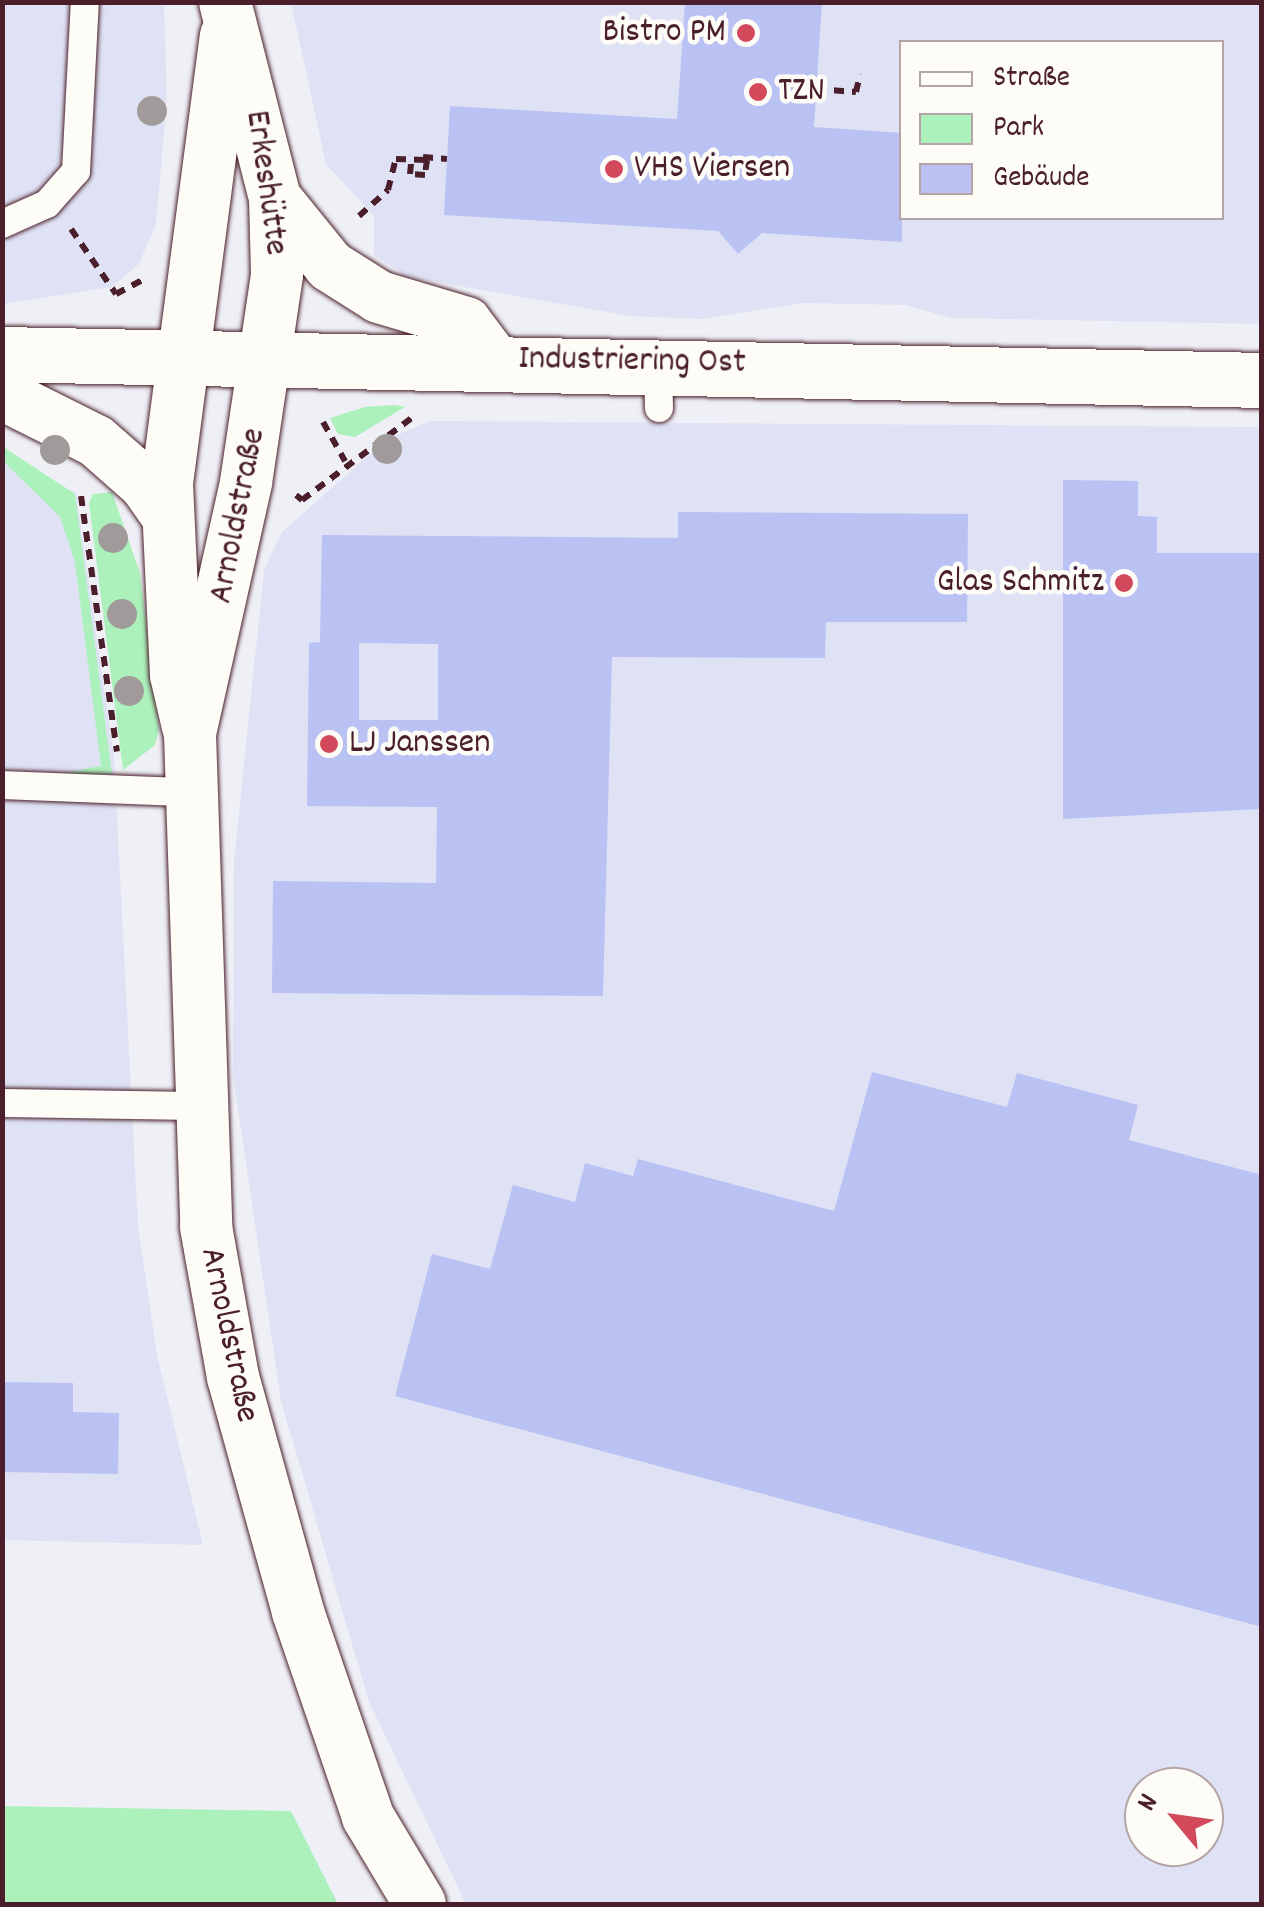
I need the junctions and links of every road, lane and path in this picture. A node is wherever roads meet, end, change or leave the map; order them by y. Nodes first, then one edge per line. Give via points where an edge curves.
1 (84, 2) edge
2 (227, 9) edge
3 (860, 74) dead end
4 (816, 89) dead end
5 (447, 159) dead end
6 (275, 198) junction
7 (50, 201) junction
8 (360, 216) dead end
9 (2, 224) edge
10 (150, 276) dead end
11 (2, 354) edge
12 (186, 354) junction
13 (268, 355) junction
14 (493, 359) junction
15 (1262, 380) edge
16 (2, 394) edge
17 (323, 422) dead end
18 (73, 482) dead end
19 (287, 489) dead end
20 (167, 516) junction
21 (190, 734) junction
22 (118, 759) dead end
23 (2, 785) edge
24 (187, 792) junction
25 (2, 1103) edge
26 (197, 1106) junction
27 (420, 1904) edge

1 - 7 lane via 76,171
2 - 6 street, Erkeshütte
2 - 12 street, Erkeshütte
3 - 4 path via 856,92
5 - 8 path, bridge via 412,156 410,174 426,175 427,160 396,158 388,190
6 - 13 street, Erkeshütte via 277,275
6 - 14 street via 330,266 379,297 466,324
7 - 9 lane
7 - 10 path via 116,294
11 - 12 street, Industriering Ost
12 - 13 street, Industriering Ost
12 - 20 street, Arnoldstraße
13 - 14 street, Industriering Ost
13 - 21 street, Arnoldstraße via 209,672
14 - 15 street, Industriering Ost via 658,385
16 - 20 street via 96,441
17 - 19 path via 345,461 302,500
18 - 22 path via 93,565
20 - 21 street, Arnoldstraße via 176,675
21 - 24 street, Arnoldstraße
23 - 24 lane
24 - 26 street, Arnoldstraße
25 - 26 lane
26 - 27 street, Arnoldstraße via 206,1227 233,1377 298,1612 368,1817

